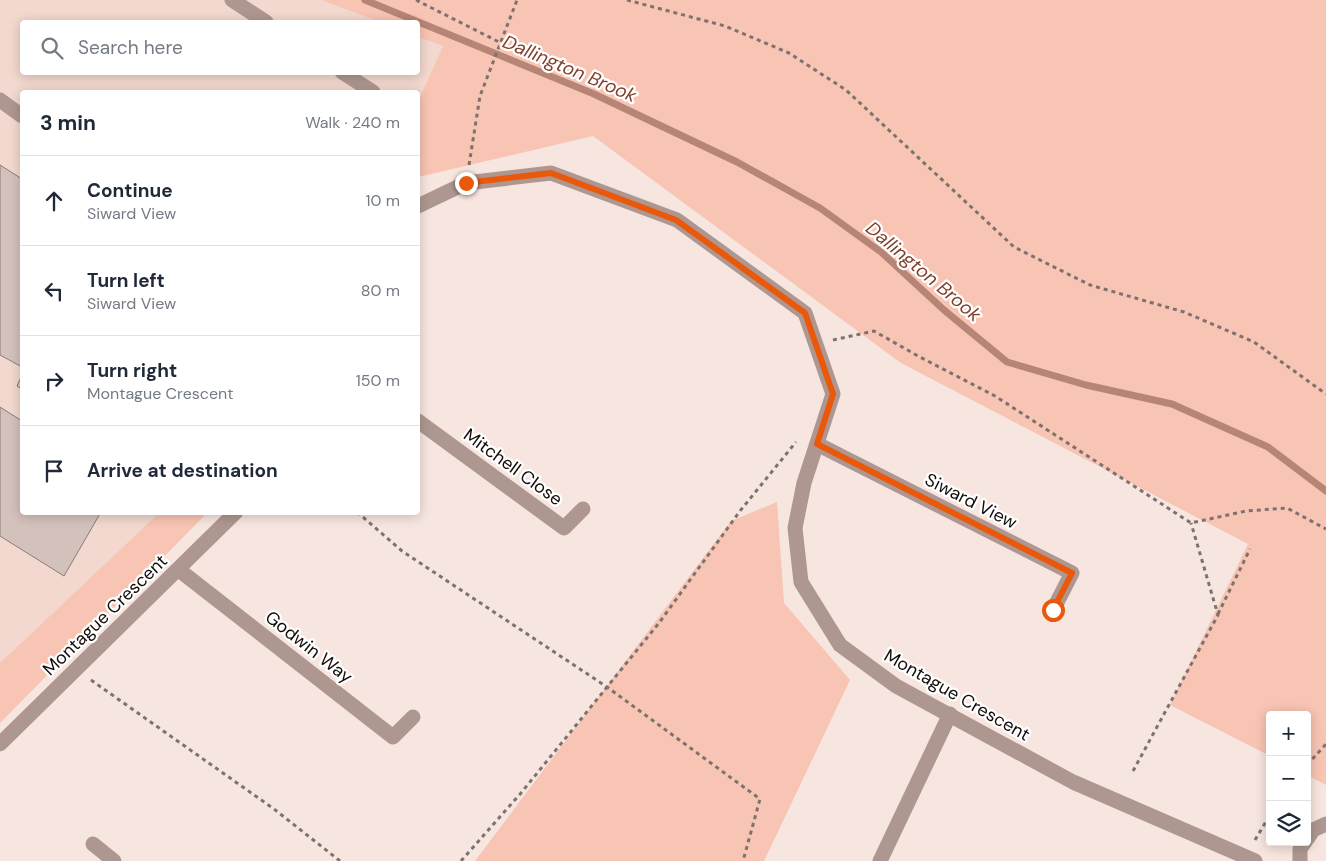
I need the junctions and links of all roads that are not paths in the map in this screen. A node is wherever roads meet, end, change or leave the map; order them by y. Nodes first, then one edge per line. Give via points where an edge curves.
1 (232, 0) edge
2 (263, 20) edge
3 (347, 75) edge
4 (370, 90) edge
5 (0, 100) edge
6 (20, 115) edge
7 (420, 205) edge
8 (420, 422) edge
9 (817, 444) junction
10 (583, 509) dead end
11 (233, 515) edge
12 (179, 570) junction
13 (1053, 610) dead end
14 (950, 714) junction
15 (413, 717) dead end
16 (0, 744) edge
17 (1326, 824) edge
18 (1311, 833) edge
19 (92, 844) dead end
20 (1302, 846) edge
21 (1251, 859) edge
22 (114, 861) edge
23 (880, 861) edge
24 (1300, 861) edge

1 - 2 street
3 - 4 street
5 - 6 street
7 - 9 street, Montague Crescent via 466,183 551,173 676,220 805,313 833,394
8 - 10 street, Mitchell Close via 564,528
9 - 13 street, Siward View via 1072,573
9 - 14 street, Montague Crescent via 804,483 795,528 801,582 840,645 896,686
11 - 12 street, Montague Crescent
12 - 15 street, Godwin Way via 393,737
12 - 16 street, Montague Crescent
14 - 21 street, Montague Crescent via 1073,782
14 - 23 street
17 - 18 street
19 - 22 street
20 - 24 street

